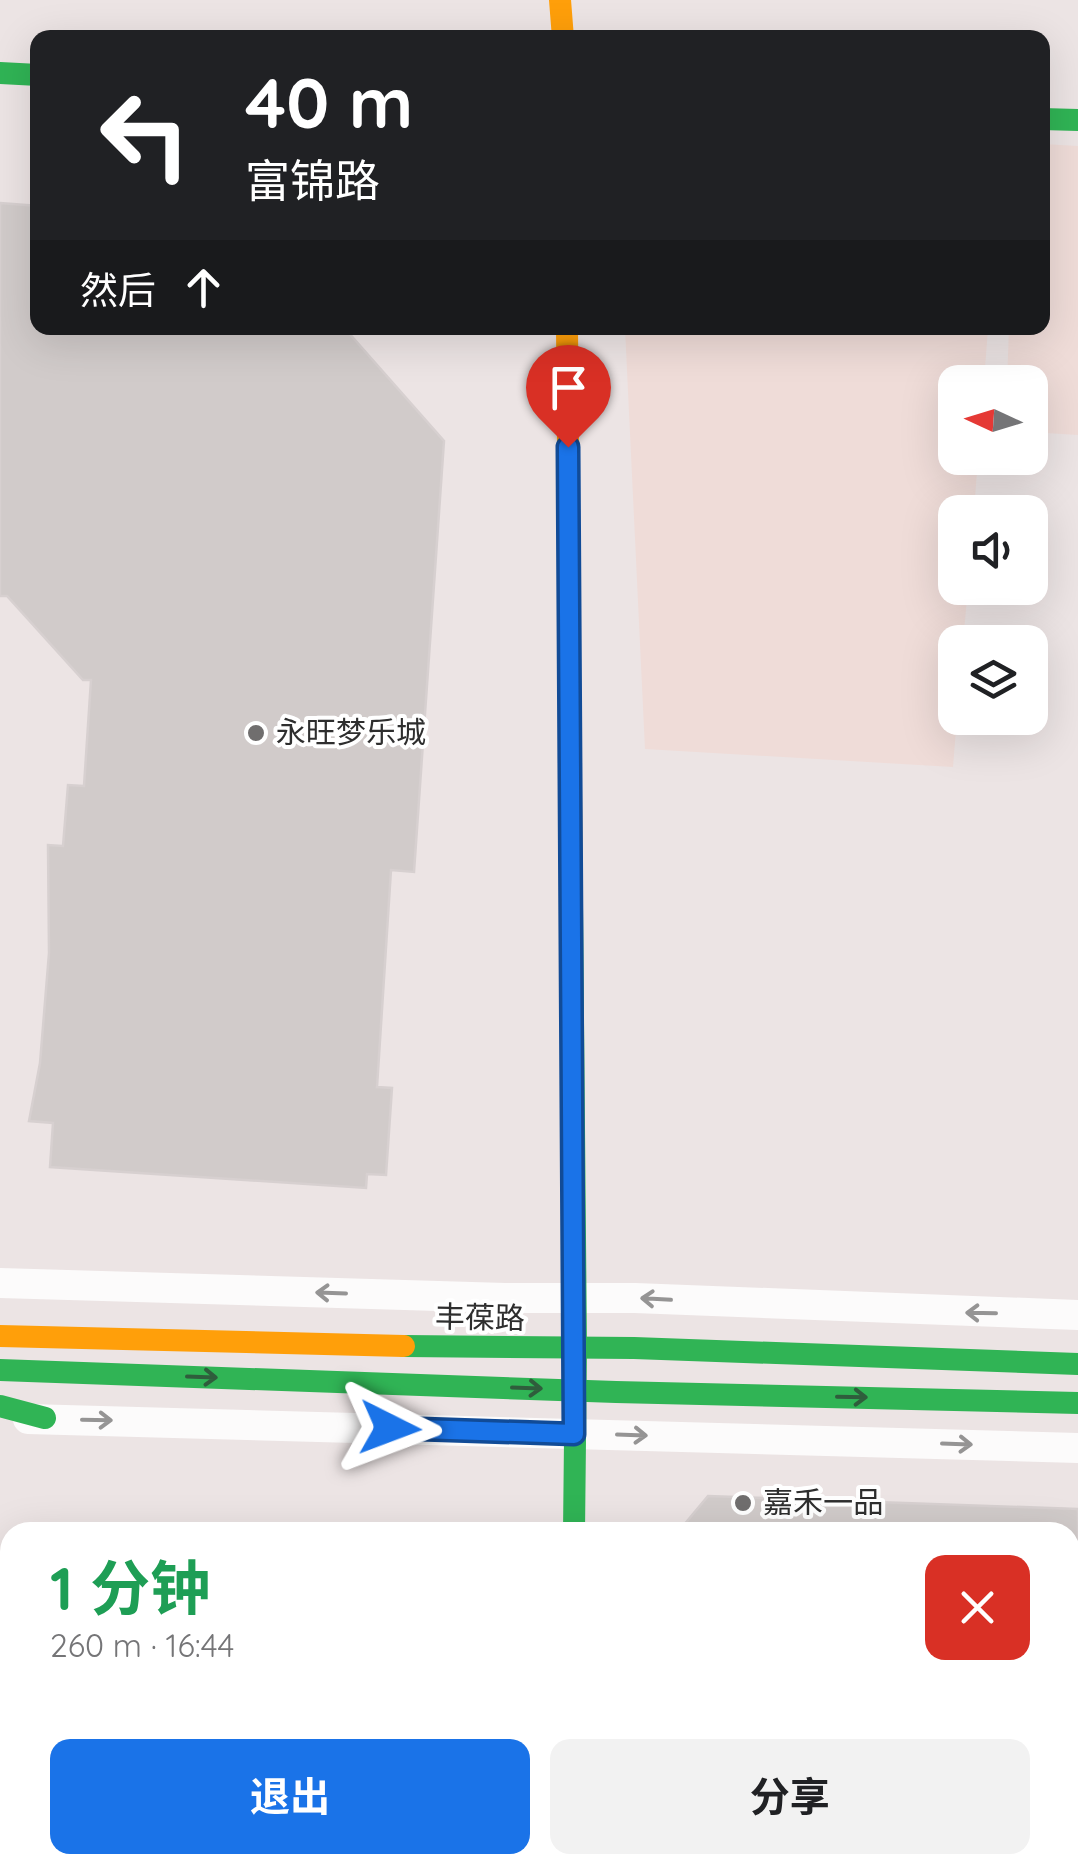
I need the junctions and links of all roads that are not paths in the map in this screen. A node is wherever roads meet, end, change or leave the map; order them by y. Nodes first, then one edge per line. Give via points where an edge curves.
1 (560, 0) edge
2 (562, 30) edge
3 (0, 73) edge
4 (30, 75) edge
5 (1050, 119) edge
6 (1078, 120) edge
7 (568, 335) edge
8 (0, 1283) edge
9 (576, 1298) junction
10 (1078, 1315) edge
11 (0, 1336) edge
12 (576, 1348) junction
13 (1078, 1364) edge
14 (0, 1370) edge
15 (574, 1390) junction
16 (1078, 1402) edge
17 (0, 1406) edge
18 (45, 1418) junction
19 (0, 1421) edge
20 (574, 1434) junction
21 (1078, 1448) edge
22 (574, 1522) edge

1 - 2 main road
3 - 4 main road
5 - 6 main road
7 - 9 main road
9 -> 8 street
10 -> 9 street
9 - 12 main road
11 - 12 main road, 丰葆路
12 - 13 main road, 丰葆路
12 - 15 main road
14 -> 15 main road
15 -> 16 main road
15 - 20 main road
17 - 18 main road
18 - 19 street
18 -> 20 street
20 -> 21 street
20 - 22 main road

